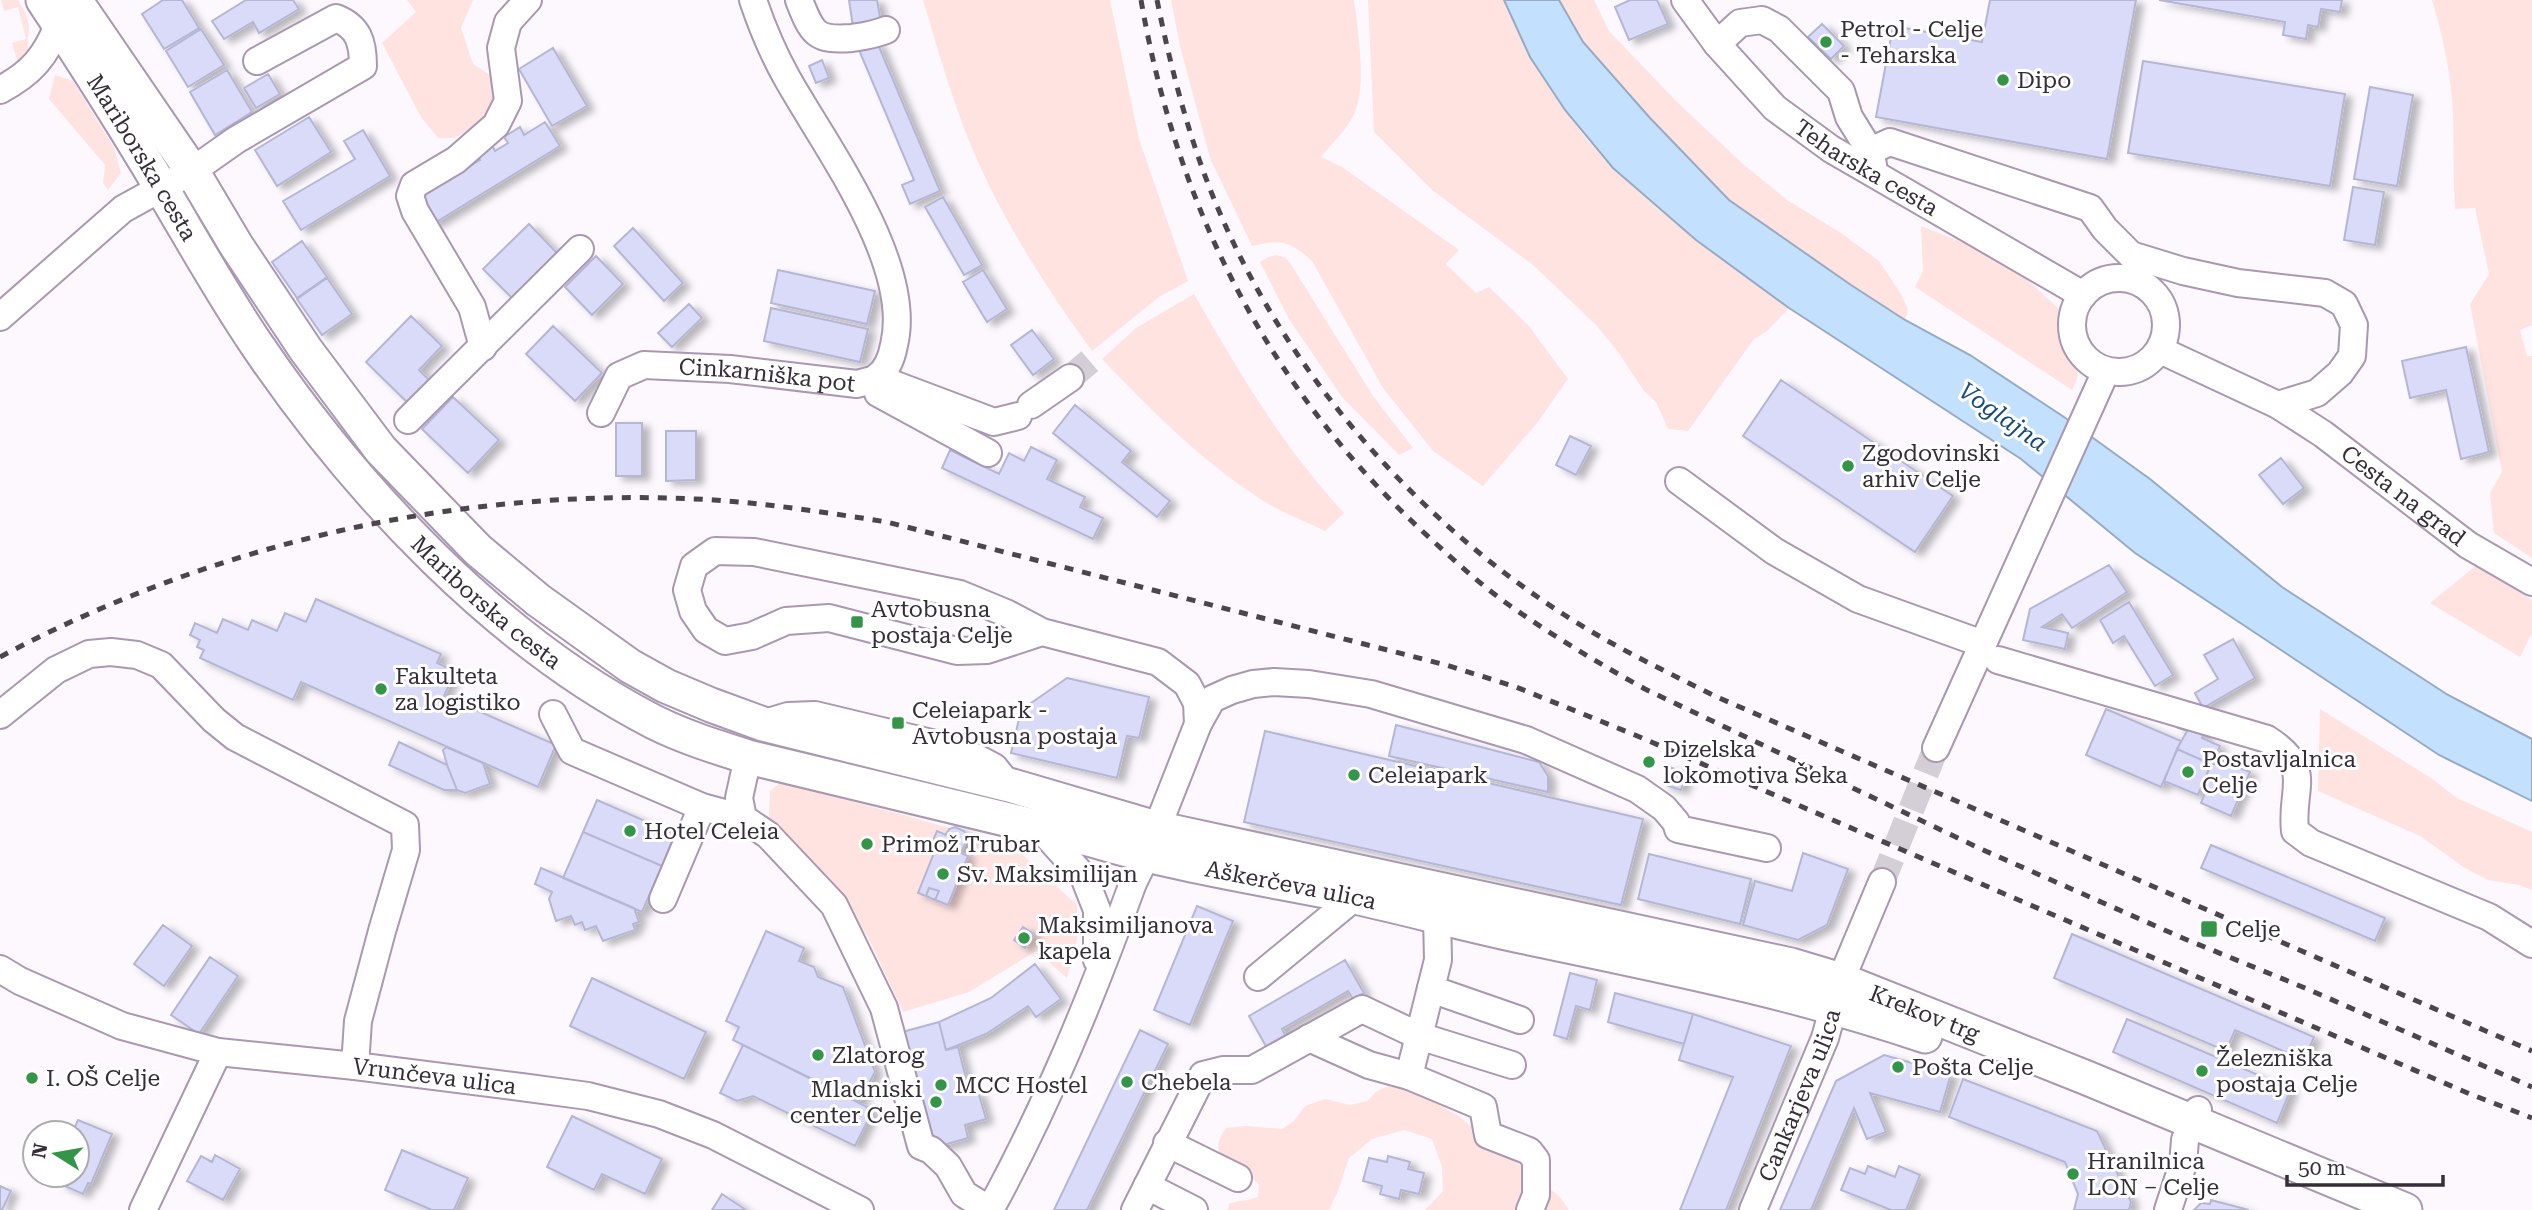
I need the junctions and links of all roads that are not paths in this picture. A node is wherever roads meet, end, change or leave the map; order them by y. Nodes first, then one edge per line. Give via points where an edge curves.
1 (528, 0) edge
2 (753, 0) edge
3 (799, 0) edge
4 (1685, 0) edge
5 (59, 8) edge
6 (886, 30) dead end
7 (1717, 44) junction
8 (257, 61) dead end
9 (2, 81) edge
10 (1870, 151) junction
11 (192, 171) junction
12 (1876, 177) junction
13 (161, 187) junction
14 (580, 249) dead end
15 (2083, 295) junction
16 (1, 313) edge
17 (483, 347) junction
18 (2160, 350) junction
19 (1070, 378) tunnel mouth
20 (2101, 380) junction
21 (867, 381) junction
22 (2278, 405) junction
23 (601, 413) dead end
24 (408, 420) dead end
25 (988, 453) dead end
26 (1679, 481) dead end
27 (2532, 582) edge
28 (1042, 632) junction
29 (1991, 652) junction
30 (553, 714) dead end
31 (0, 715) edge
32 (763, 724) joint
33 (1198, 724) junction
34 (1936, 748) tunnel mouth
35 (748, 757) junction
36 (702, 807) junction
37 (743, 818) junction
38 (1040, 828) junction
39 (1151, 842) junction
40 (1767, 848) dead end
41 (1882, 881) tunnel mouth
42 (1355, 898) junction
43 (663, 899) dead end
44 (1437, 916) junction
45 (2532, 944) edge
46 (0, 969) edge
47 (1258, 977) dead end
48 (1096, 983) junction
49 (1431, 989) junction
50 (1838, 994) junction
51 (1520, 1020) dead end
52 (1419, 1036) junction
53 (1309, 1038) junction
54 (218, 1052) junction
55 (1512, 1065) dead end
56 (355, 1066) junction
57 (1409, 1076) junction
58 (2192, 1124) junction
59 (1167, 1143) junction
60 (1238, 1178) dead end
61 (1141, 1198) edge
62 (143, 1210) edge
63 (860, 1210) edge
64 (990, 1210) edge
65 (1194, 1210) edge
66 (1530, 1210) edge
67 (1753, 1210) edge
68 (2168, 1210) edge
69 (2348, 1210) edge
70 (2405, 1210) edge

1 - 17 street via 508,22 501,48 508,101 495,125 456,160 414,185 410,196 472,307
2 - 21 street, Cinkarniška pot via 787,79 851,182 896,295 897,335 891,359
3 - 6 street via 808,24 832,40
4 - 7 street, Teharska cesta
5 - 9 street via 51,43 36,65
5 - 11 main road, Mariborska cesta
5 - 13 main road, Mariborska cesta
7 - 10 street via 1740,23 1762,20 1779,29 1841,91 1849,117
7 - 12 street, Teharska cesta via 1775,108
8 - 11 street via 336,18 358,34 363,48 363,66
10 - 12 street
10 - 22 street via 1890,142 2090,208 2131,255 2238,283 2325,293 2344,304 2354,325 2352,356 2317,393
11 - 13 street
11 - 32 main road, Mariborska cesta via 236,245 351,412 381,450 478,550 630,666 666,686
12 - 15 street, Teharska cesta
13 - 16 street via 123,209
13 - 35 main road, Mariborska cesta via 210,273 297,401 352,469 449,572 566,670 613,700 656,723
14 - 17 street
15 - 18 street via 2110,279 2141,282 2162,304 2166,335
15 - 20 street via 2075,308 2074,339
17 - 24 street
18 - 20 street via 2136,370
18 - 22 street
19 - 21 street via 1025,410 994,422 938,400
20 - 29 street via 2033,532
21 - 23 street, Cinkarniška pot via 644,365 619,376
21 - 25 street
22 - 27 street, Cesta na grad via 2468,545
26 - 29 street via 1774,551 1858,599
28 - 28 street via 960,594 754,552 715,551 694,566 687,590 693,611 706,630 725,641 752,636 786,621 829,618 957,651 987,650
28 - 33 street via 1158,662 1187,684 1197,702
29 - 34 street
29 - 45 street via 2267,738 2283,749 2298,771 2295,831 2311,843 2489,917
30 - 36 street via 572,751
31 - 56 street via 56,670 89,654 137,655 161,665 235,737 405,825 407,850 358,1021
32 - 39 main road, Aškerčeva ulica via 1009,785
33 - 39 street
33 - 40 street via 1212,699 1253,684 1309,684 1371,694 1526,740 1586,765 1637,789 1664,808 1678,830
35 - 37 street via 740,798
35 - 38 main road, Aškerčeva ulica
36 - 37 street
36 - 43 street
37 - 64 street via 768,835 834,905 884,1008 921,1146 948,1166 964,1194
38 - 39 main road, Aškerčeva ulica
38 - 48 street via 1084,877 1097,910
39 - 42 main road, Aškerčeva ulica
39 - 48 street
39 - 50 main road, Aškerčeva ulica via 1791,965
41 - 50 street
42 - 44 main road, Aškerčeva ulica
42 - 47 street
44 - 49 street via 1438,960
44 - 50 main road, Aškerčeva ulica via 1644,961
46 - 54 street, Vrunčeva ulica via 122,1026
48 - 64 street via 1027,1142
49 - 51 street
49 - 52 street
50 - 58 main road, Krekov trg via 2087,1078
50 - 58 main road, Krekov trg via 2141,1121
50 - 67 street, Cankarjeva ulica via 1825,1038
52 - 53 street via 1362,1009
52 - 55 street
52 - 57 street
53 - 57 street via 1369,1065
53 - 59 street via 1252,1070 1203,1074
54 - 56 street, Vrunčeva ulica
54 - 62 street
56 - 63 street, Vrunčeva ulica via 588,1096 659,1114 721,1139
57 - 66 street via 1483,1107 1488,1135 1529,1151 1536,1160 1536,1195
58 - 68 street
58 - 69 main road
58 - 70 main road
59 - 60 street
59 - 61 street
61 - 65 street

